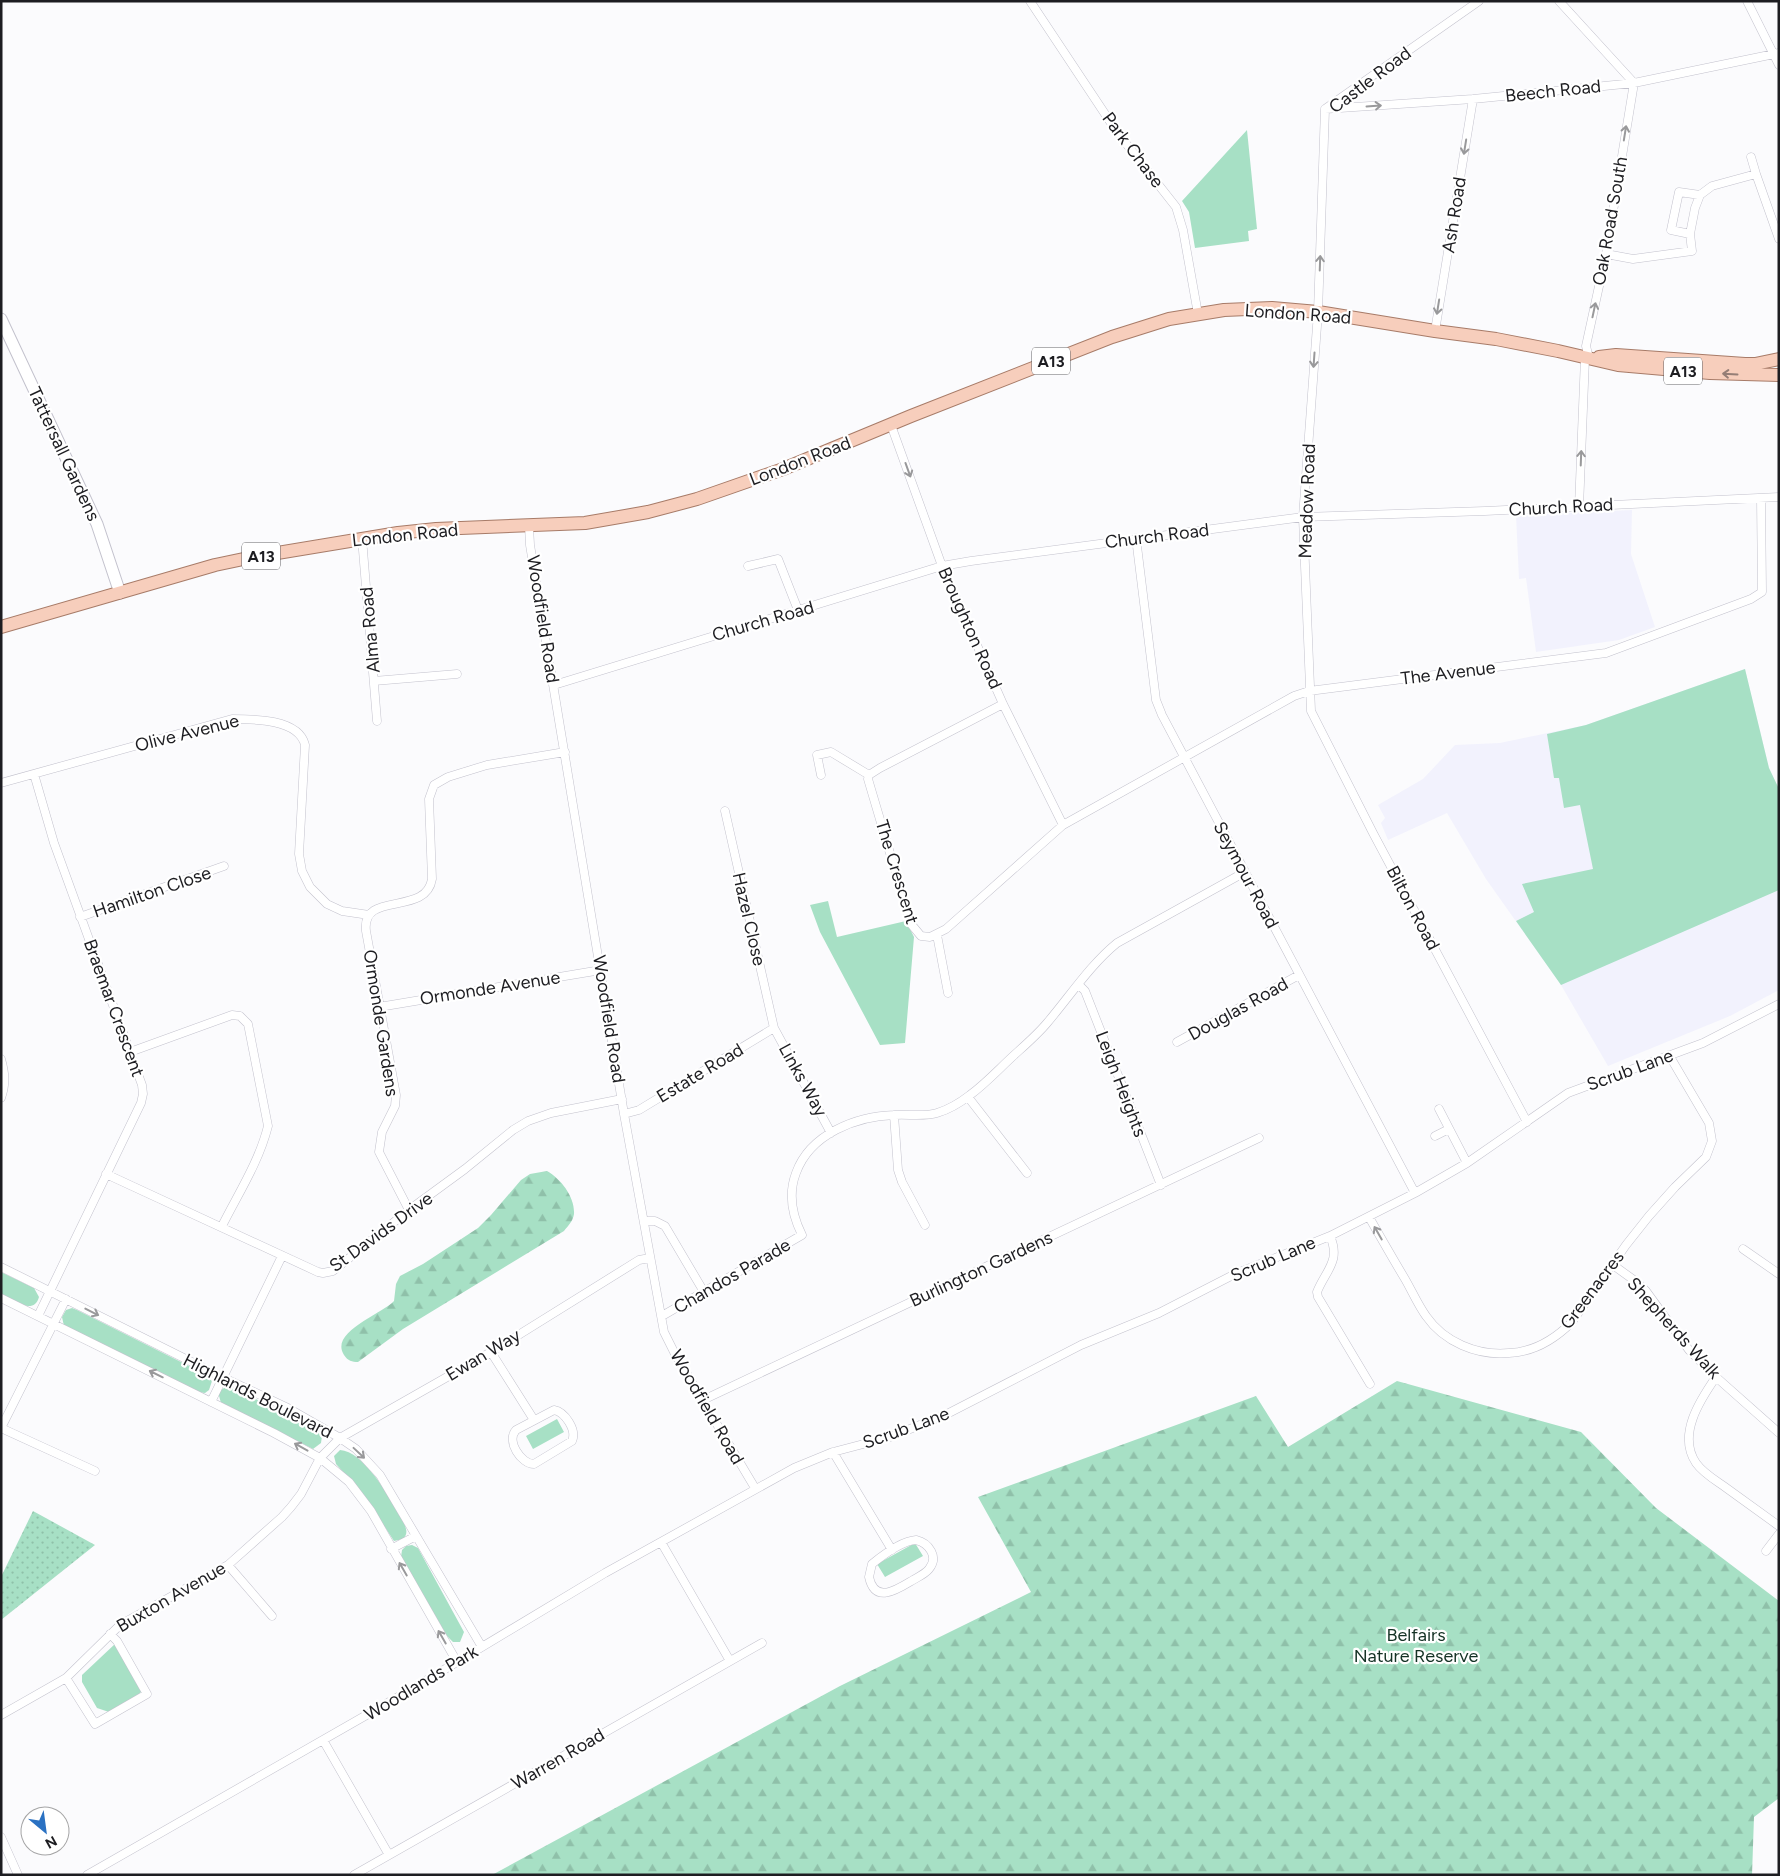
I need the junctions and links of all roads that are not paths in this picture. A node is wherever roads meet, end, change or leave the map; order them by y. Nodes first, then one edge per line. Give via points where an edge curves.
1 (1030, 1) edge
2 (1478, 1) edge
3 (1558, 1) edge
4 (1747, 1) edge
5 (1776, 54) edge
6 (1779, 65) edge
7 (1634, 83) junction
8 (1473, 99) junction
9 (1325, 109) junction
10 (1751, 157) dead end
11 (1756, 174) junction
12 (1700, 195) junction
13 (1690, 234) junction
14 (1779, 239) edge
15 (1606, 254) junction
16 (1318, 312) junction
17 (1198, 314) junction
18 (1, 319) edge
19 (1434, 331) junction
20 (1587, 358) junction
21 (1669, 359) junction
22 (1779, 359) edge
23 (1710, 373) junction
24 (1779, 375) edge
25 (891, 424) junction
26 (1779, 497) edge
27 (1761, 498) junction
28 (1579, 507) junction
29 (1303, 517) junction
30 (529, 526) junction
31 (362, 538) junction
32 (1136, 538) junction
33 (748, 566) dead end
34 (942, 566) junction
35 (120, 593) junction
36 (798, 610) junction
37 (1, 627) edge
38 (457, 674) dead end
39 (374, 681) junction
40 (554, 684) junction
41 (1309, 691) junction
42 (1003, 704) junction
43 (377, 721) dead end
44 (565, 752) junction
45 (1184, 758) junction
46 (34, 774) junction
47 (821, 775) dead end
48 (869, 775) junction
49 (1, 783) edge
50 (725, 811) dead end
51 (1063, 825) junction
52 (224, 866) dead end
53 (1245, 872) junction
54 (369, 916) junction
55 (80, 917) junction
56 (937, 934) junction
57 (601, 970) junction
58 (1299, 975) junction
59 (1079, 985) junction
60 (948, 993) dead end
61 (1779, 1004) edge
62 (379, 1006) junction
63 (774, 1028) junction
64 (1177, 1042) dead end
65 (130, 1052) junction
66 (1668, 1055) junction
67 (1, 1059) edge
68 (968, 1097) junction
69 (1, 1098) edge
70 (622, 1099) junction
71 (1439, 1110) dead end
72 (624, 1114) junction
73 (894, 1115) junction
74 (1527, 1122) junction
75 (1449, 1129) junction
76 (831, 1133) junction
77 (1435, 1136) dead end
78 (1259, 1138) dead end
79 (1467, 1163) junction
80 (1027, 1173) dead end
81 (106, 1174) junction
82 (1161, 1185) junction
83 (1415, 1193) junction
84 (409, 1210) junction
85 (1369, 1216) junction
86 (644, 1222) junction
87 (925, 1225) dead end
88 (222, 1226) junction
89 (1330, 1236) junction
90 (1743, 1249) dead end
91 (282, 1256) junction
92 (650, 1258) junction
93 (1613, 1265) junction
94 (1, 1266) edge
95 (1779, 1274) edge
96 (50, 1291) junction
97 (704, 1292) junction
98 (1, 1298) edge
99 (66, 1299) junction
100 (38, 1316) junction
101 (662, 1316) junction
102 (53, 1324) junction
103 (490, 1352) junction
104 (222, 1377) junction
105 (1716, 1377) junction
106 (1370, 1384) dead end
107 (703, 1400) junction
108 (210, 1402) junction
109 (534, 1420) junction
110 (1, 1428) edge
111 (1779, 1433) edge
112 (340, 1438) junction
113 (833, 1452) junction
114 (320, 1458) junction
115 (95, 1471) dead end
116 (755, 1488) junction
117 (1779, 1526) edge
118 (1779, 1534) edge
119 (416, 1536) junction
120 (661, 1542) junction
121 (391, 1549) junction
122 (892, 1550) junction
123 (1766, 1551) dead end
124 (228, 1565) junction
125 (272, 1616) dead end
126 (110, 1634) junction
127 (762, 1642) dead end
128 (482, 1647) junction
129 (730, 1661) junction
130 (457, 1662) junction
131 (66, 1678) junction
132 (1, 1714) edge
133 (323, 1740) junction
134 (1, 1838) edge
135 (389, 1855) junction
136 (18, 1875) edge
137 (87, 1875) edge
138 (354, 1875) edge

1 - 17 street, Park Chase via 1117,132 1176,207
2 - 9 street, Castle Road
3 - 7 street
4 - 5 street
5 - 6 street
5 - 7 street, Beech Road
7 - 8 street, Beech Road
15 -> 7 street, Oak Road South
9 -> 8 street, Beech Road
8 -> 19 street, Ash Road
16 -> 9 street, Castle Road
10 - 11 street
11 - 12 street via 1712,186
11 - 14 street
12 - 13 street
12 - 13 street via 1678,192 1671,230
13 - 15 street via 1692,251 1633,259
20 -> 15 street, Oak Road South via 1586,346
16 - 17 main road, London Road / A13 via 1272,308
16 - 19 main road, London Road / A13
16 -> 29 street, Meadow Road
17 - 25 main road, London Road / A13 via 1169,319 1112,337
18 - 35 street, Tattersall Gardens via 97,524
19 - 20 main road, London Road / A13 via 1496,339
20 - 21 main road, A13 via 1616,355
20 - 23 main road, A13 via 1618,365
28 -> 20 street, Oak Road South
21 - 22 main road, A13 via 1745,364
21 - 23 main road, A13 via 1672,364 1705,367
24 -> 23 main road, A13
25 - 30 main road, London Road / A13 via 783,469 696,499 648,512 585,523
25 -> 34 street, Broughton Road
26 - 27 street, Church Road
27 - 28 street, Church Road
27 - 41 street, The Avenue via 1762,592 1751,599 1606,653
28 - 29 street, Church Road
29 - 32 street, Church Road
29 - 41 street, Meadow Road
30 - 31 main road, London Road / A13 via 436,529
30 - 40 street, Woodfield Road
31 - 35 main road, London Road / A13 via 224,563
31 - 39 street, Alma Road
32 - 34 street, Church Road
32 - 45 street, Seymour Road via 1156,700
33 - 36 street via 778,559
34 - 36 street, Church Road
34 - 42 street, Broughton Road
35 - 37 main road, London Road / A13
36 - 40 street, Church Road
38 - 39 street
39 - 43 street, Alma Road
40 - 44 street, Woodfield Road
41 - 45 street, The Avenue via 1294,696
41 - 74 street, Bilton Road via 1317,727
42 - 48 street
42 - 51 street, Broughton Road
44 - 54 street via 487,764 438,782 428,799 430,888 422,897 374,910
44 - 57 street, Woodfield Road
45 - 51 street, The Avenue
45 - 53 street, Seymour Road
46 - 49 street, Olive Avenue
46 - 54 street, Olive Avenue via 232,719 278,723 298,733 305,746 299,854 305,880 327,904 342,911
46 - 55 street, Braemar Crescent
47 - 48 street via 817,755 832,752
48 - 56 street, The Crescent via 911,924 921,936
50 - 63 street, Hazel Close
51 - 56 street, The Crescent
52 - 55 street, Hamilton Close
53 - 58 street, Seymour Road
53 - 59 street via 1117,943
54 - 62 street, Ormonde Gardens via 366,926
55 - 65 street, Braemar Crescent
56 - 60 street
57 - 62 street, Ormonde Avenue
57 - 70 street, Woodfield Road
58 - 64 street, Douglas Road
58 - 83 street, Seymour Road
59 - 68 street via 1034,1037
59 - 82 street, Leigh Heights via 1085,991
61 - 66 street, Scrub Lane via 1703,1043
62 - 84 street, Ormonde Gardens via 396,1095 395,1106 382,1132 379,1152
63 - 72 street, Estate Road via 639,1110
63 - 76 street, Links Way
65 - 81 street, Braemar Crescent via 142,1085 141,1103
65 - 88 street via 232,1015 240,1016 248,1024 268,1126 258,1156
66 - 74 street, Scrub Lane via 1568,1094
66 - 93 street, Greenacres via 1709,1124 1711,1147 1702,1161 1649,1216
67 - 69 street via 5,1074
68 - 73 street via 936,1114
68 - 80 street
70 - 72 street, Woodfield Road
70 - 84 street, St Davids Drive via 551,1113 528,1121
71 - 75 street
72 - 86 street, Woodfield Road
73 - 76 street via 858,1121
73 - 87 street via 898,1170
74 - 79 street, Scrub Lane
75 - 77 street
75 - 79 street
76 - 97 street, Chandos Parade via 808,1152 794,1178 792,1208 802,1235
78 - 82 street, Burlington Gardens
79 - 83 street, Scrub Lane
81 - 88 street, St Davids Drive
81 - 96 street, Braemar Crescent
82 - 107 street, Burlington Gardens
83 - 85 street, Scrub Lane
84 - 91 street, St Davids Drive via 333,1271 322,1273
85 - 89 street, Scrub Lane
93 -> 85 street, Greenacres via 1572,1322 1556,1337 1525,1351 1481,1352 1446,1335 1426,1316
86 - 92 street, Woodfield Road
86 - 97 street via 655,1221 665,1226
88 - 91 street, St Davids Drive
89 - 106 street via 1335,1253 1332,1266 1317,1292 1318,1297
89 - 113 street, Scrub Lane via 1235,1274 1159,1312 1081,1345 945,1415 890,1437
90 - 95 street
91 - 104 street
92 - 101 street, Woodfield Road
92 - 103 street, Ewan Way via 639,1260
93 - 105 street, Shepherds Walk via 1646,1291 1689,1350
94 - 96 street, Highlands Boulevard
96 - 99 street, Highlands Boulevard
96 - 100 street, Braemar Crescent
97 - 101 street, Chandos Parade
98 - 100 street, Highlands Boulevard
99 - 102 street
99 -> 104 street, Highlands Boulevard
100 - 102 street, Highlands Boulevard
101 - 107 street, Woodfield Road via 664,1332
108 -> 102 street, Highlands Boulevard
102 - 110 street
103 - 109 street
103 - 112 street, Ewan Way
104 - 108 street
104 - 112 street, Highlands Boulevard via 286,1407
105 - 111 street, Shepherds Walk
105 - 117 street via 1693,1418 1688,1440 1693,1458 1705,1472
107 - 116 street, Woodfield Road
114 -> 108 street, Highlands Boulevard
109 - 109 street via 558,1410 574,1434 570,1444 531,1464 523,1460 511,1438 516,1430
110 - 115 street
112 - 114 street, Ewan Way
112 -> 119 street, Highlands Boulevard via 380,1475
113 - 116 street, Scrub Lane
113 - 122 street
114 - 121 street, Highlands Boulevard via 361,1496
114 - 124 street, Buxton Avenue via 291,1507
116 - 120 street, Woodlands Park
118 - 123 street
119 - 121 street
119 - 128 street, Highlands Boulevard
120 - 128 street, Woodlands Park
120 - 129 street
130 -> 121 street, Highlands Boulevard
122 - 122 street via 911,1540 921,1541 929,1546 932,1564 928,1571 890,1593 882,1592 872,1585 869,1572 872,1564
124 - 125 street
124 - 126 street, Buxton Avenue via 120,1625
126 - 131 street, Buxton Avenue
126 - 131 street via 147,1694 95,1724
127 - 129 street, Warren Road
128 - 130 street, Woodlands Park
129 - 135 street, Warren Road
130 - 133 street, Woodlands Park
131 - 132 street, Buxton Avenue
133 - 135 street
133 - 137 street, Woodlands Park
134 - 136 street
135 - 138 street, Warren Road

